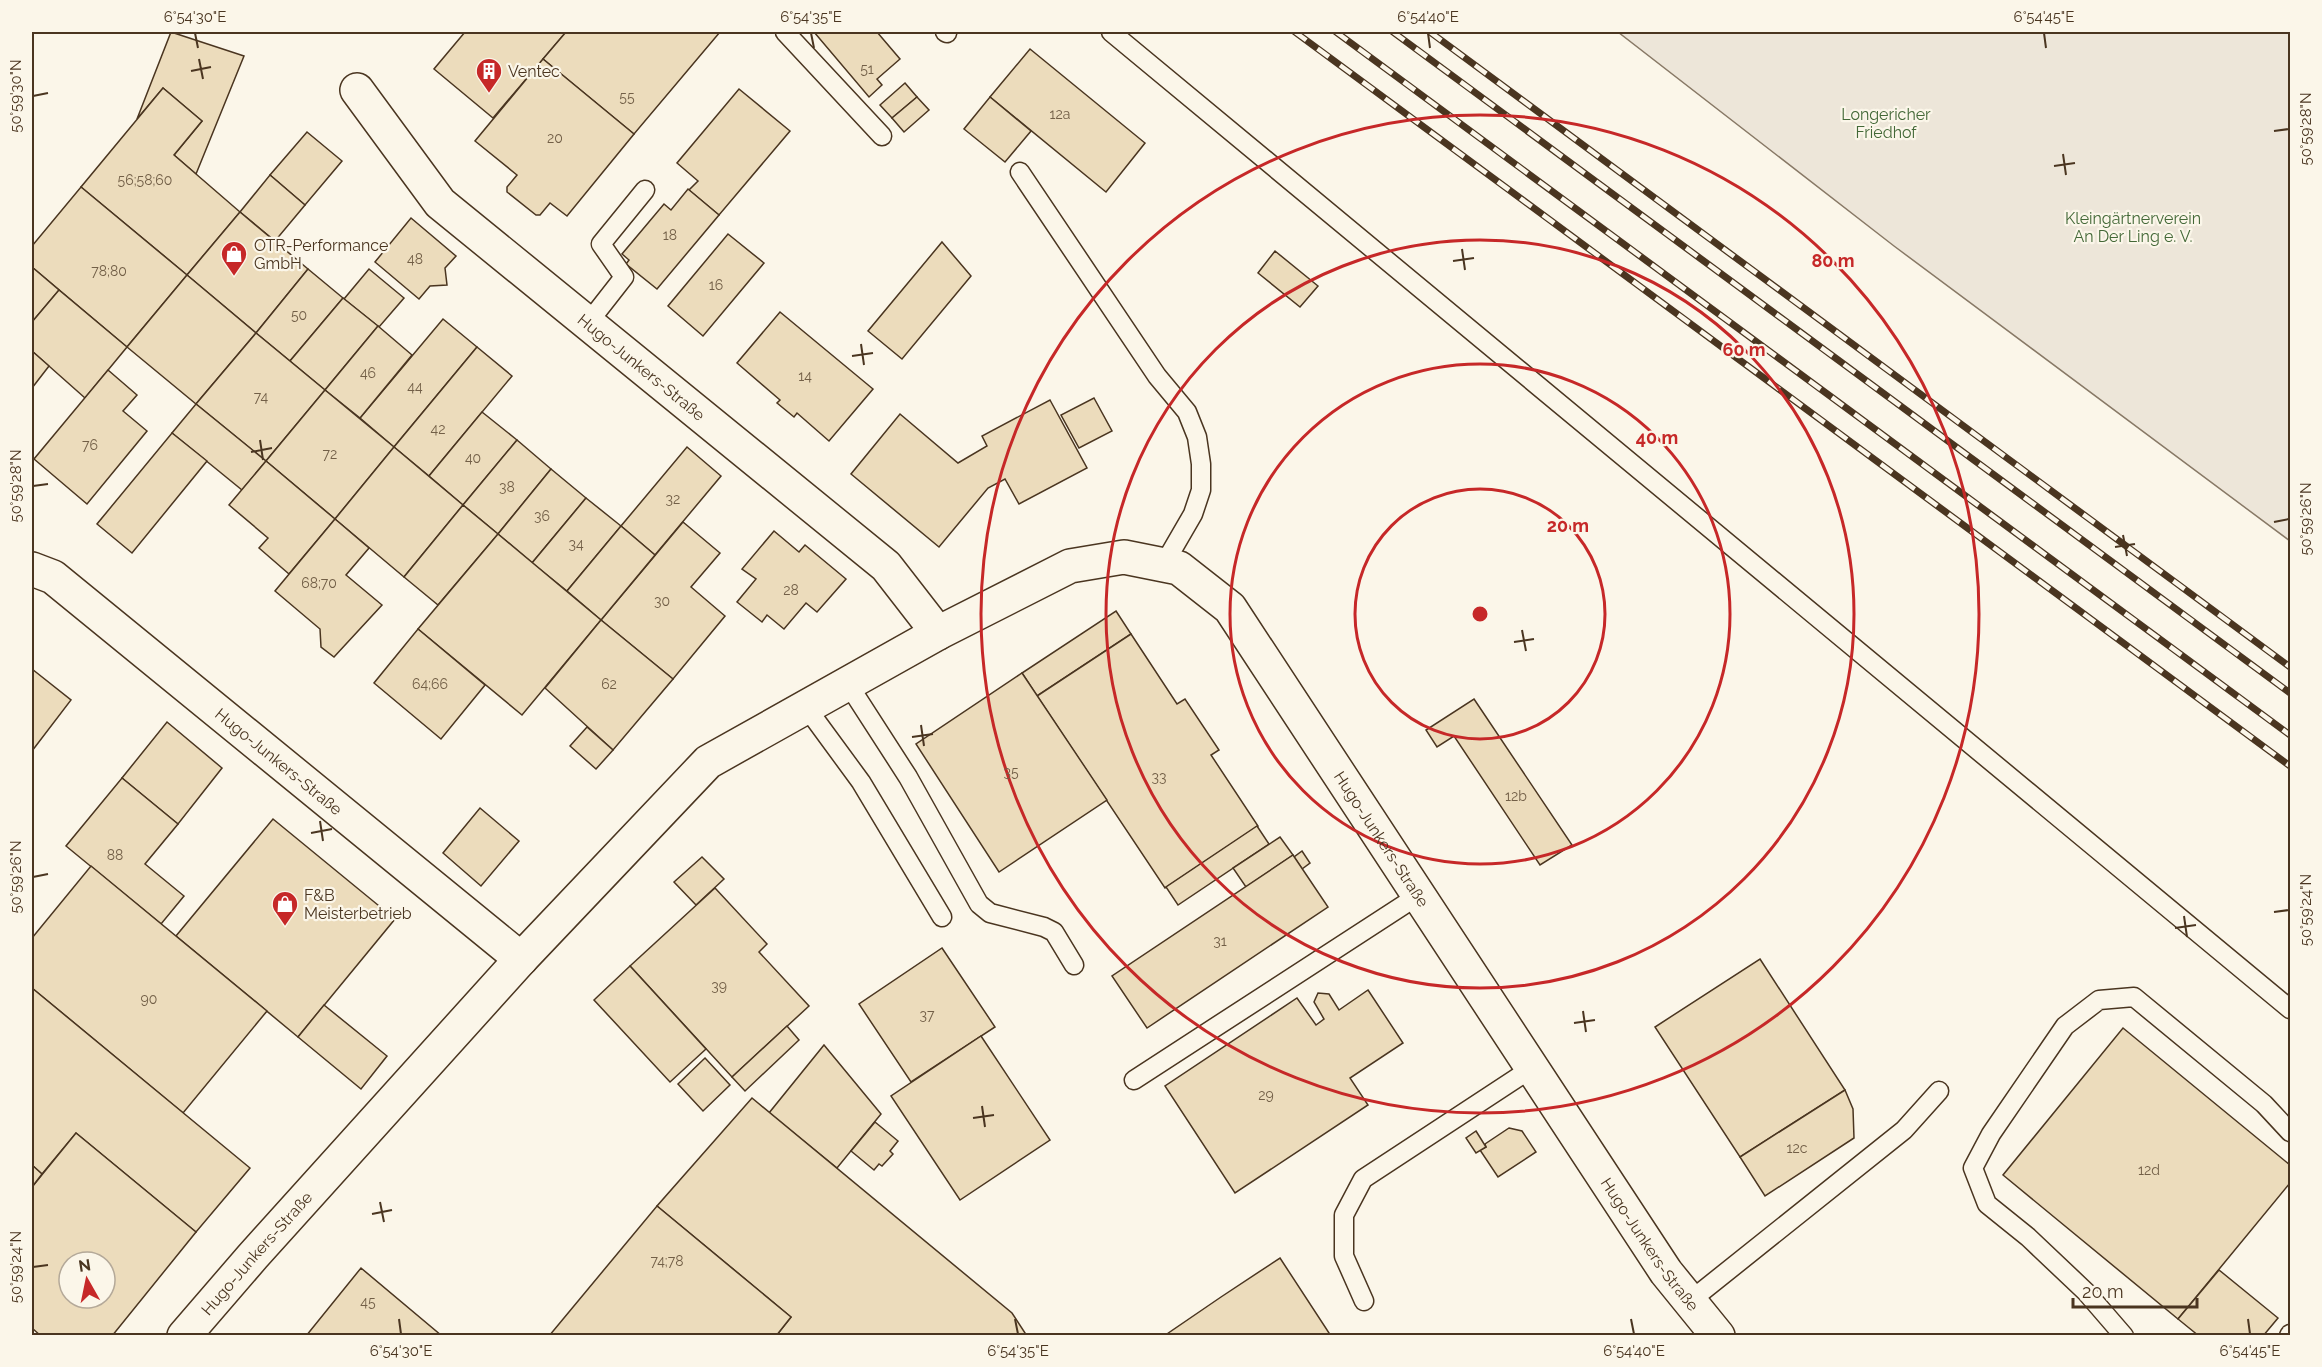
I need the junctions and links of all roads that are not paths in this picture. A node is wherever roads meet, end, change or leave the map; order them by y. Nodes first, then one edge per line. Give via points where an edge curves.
1 (785, 32) edge
2 (1111, 32) edge
3 (357, 90) dead end
4 (882, 136) dead end
5 (1020, 172) dead end
6 (645, 190) dead end
7 (588, 323) junction
8 (1164, 564) junction
9 (32, 569) edge
10 (938, 633) junction
11 (848, 684) junction
12 (806, 707) junction
13 (1419, 895) junction
14 (942, 917) dead end
15 (521, 959) junction
16 (1074, 964) dead end
17 (2290, 1009) edge
18 (1532, 1068) junction
19 (1134, 1080) dead end
20 (1939, 1090) dead end
21 (2290, 1132) edge
22 (1365, 1301) dead end
23 (1690, 1301) junction
24 (184, 1335) edge
25 (1718, 1335) edge
26 (2124, 1335) edge

1 - 4 lane
2 - 17 lane
3 - 7 street, Hugo-Junkers-Straße via 440,203
5 - 8 lane via 1157,376 1187,412 1197,437 1201,490 1193,514
6 - 7 lane via 601,244 624,277
7 - 10 street, Hugo-Junkers-Straße via 886,566
8 - 10 street, Hugo-Junkers-Straße via 1124,557 1070,566
8 - 13 street, Hugo-Junkers-Straße via 1179,568 1230,608
9 - 15 street, Hugo-Junkers-Straße via 53,577
10 - 11 street, Hugo-Junkers-Straße
11 - 12 street, Hugo-Junkers-Straße
11 - 16 lane via 908,777 979,904 990,913 1054,932
12 - 14 lane via 861,782
12 - 15 street, Hugo-Junkers-Straße via 708,762
13 - 18 street, Hugo-Junkers-Straße
13 - 19 lane
15 - 24 street, Hugo-Junkers-Straße
18 - 22 lane via 1363,1179 1344,1215 1344,1256
18 - 23 street, Hugo-Junkers-Straße via 1666,1272
20 - 23 lane via 1905,1130
21 - 26 lane via 2265,1104 2134,997 2099,1000 2065,1026 1991,1134 1973,1168 1987,1204 2086,1292
23 - 25 street, Hugo-Junkers-Straße

